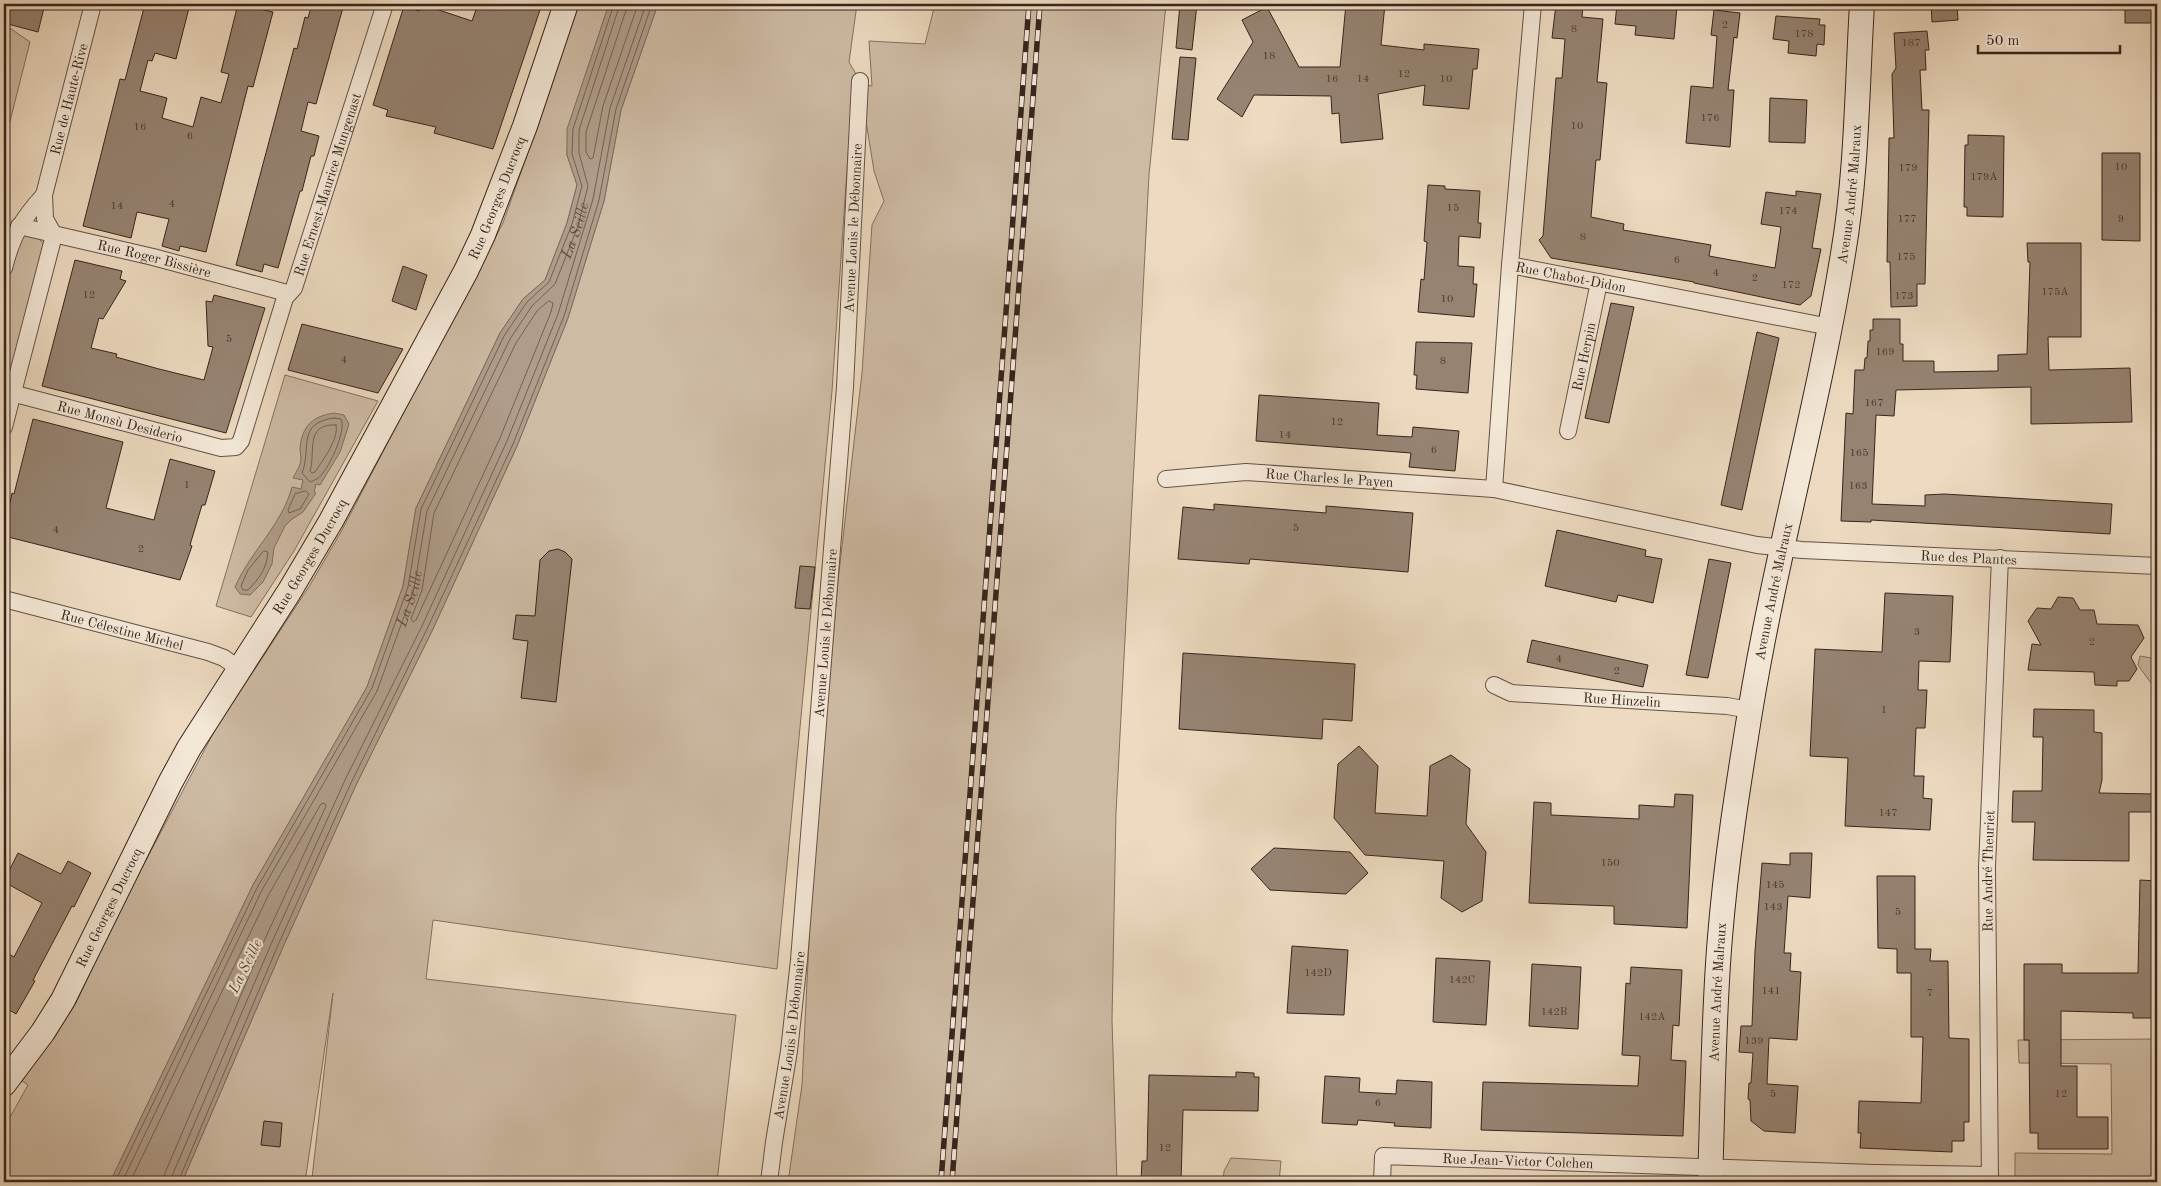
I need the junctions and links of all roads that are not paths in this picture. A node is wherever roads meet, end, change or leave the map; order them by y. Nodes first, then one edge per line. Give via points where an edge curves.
1 (93, 4) edge
2 (385, 4) edge
3 (566, 4) edge
4 (1533, 4) edge
5 (1862, 4) edge
6 (860, 81) dead end
7 (44, 195) junction
8 (19, 226) junction
9 (54, 235) junction
10 (1510, 265) junction
11 (4, 268) edge
12 (1600, 282) junction
13 (288, 293) junction
14 (1830, 327) junction
15 (8, 393) edge
16 (4, 427) edge
17 (1568, 431) dead end
18 (236, 447) joint
19 (1166, 479) dead end
20 (1494, 489) junction
21 (1782, 548) junction
22 (2000, 558) junction
23 (2157, 566) edge
24 (4, 599) edge
25 (239, 669) junction
26 (1494, 685) dead end
27 (1750, 710) junction
28 (4, 1084) edge
29 (1711, 1175) edge
30 (1990, 1179) edge
31 (769, 1182) edge
32 (1382, 1182) edge

1 - 7 street, Rue de Haute-Rive
2 - 13 street, Rue Ernest-Maurice Mungenast via 294,288
3 - 25 street, Rue Georges Ducrocq via 525,126 474,255 331,521
4 - 10 street, Rue Chabot-Didon
5 - 14 street, Avenue André Malraux via 1848,220
6 - 31 street, Avenue Louis le Débonnaire via 845,387 800,950
7 - 8 street, Rue de Haute-Rive
7 - 9 street, Rue de Haute-Rive via 45,219
8 - 9 street, Rue Roger Bissière
8 - 11 street, Rue de Haute-Rive via 10,242
9 - 13 street, Rue Roger Bissière
9 - 15 street
10 - 12 street, Rue Chabot-Didon
10 - 20 street
12 - 14 street, Rue Chabot-Didon
12 - 17 street, Rue Herpin
13 - 18 street, Rue Ernest-Maurice Mungenast via 244,435
14 - 21 street, Avenue André Malraux
15 - 16 street
15 - 18 street, Rue Monsù Desiderio via 221,448
19 - 20 street, Rue Charles le Payen via 1246,472
20 - 21 street, Rue Charles le Payen via 1745,543
21 - 22 street, Rue des Plantes
21 - 27 street, Avenue André Malraux
22 - 23 street, Rue des Plantes
22 - 30 street, Rue André Theuriet via 1987,867
24 - 25 street, Rue Célestine Michel via 208,652
25 - 28 street, Rue Georges Ducrocq via 170,783 64,1000
26 - 27 street, Rue Hinzelin via 1511,693
27 - 29 street, Avenue André Malraux via 1720,937
29 - 30 street
29 - 32 street, Rue Jean-Victor Colchen via 1383,1156

